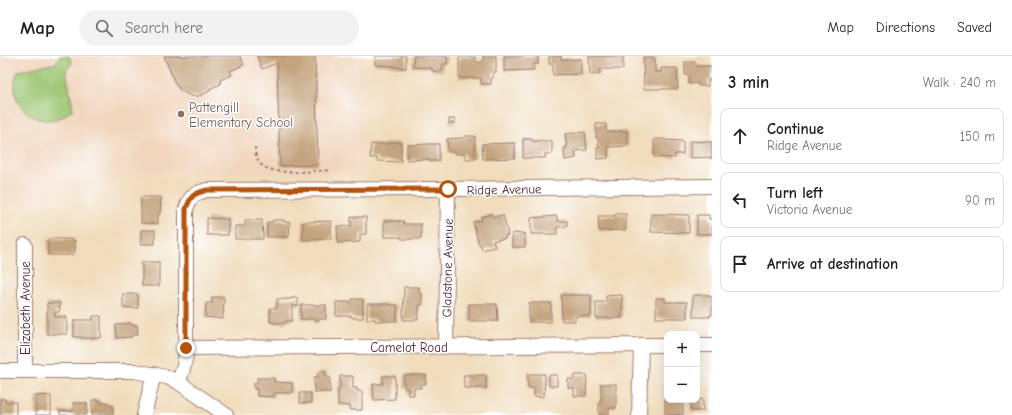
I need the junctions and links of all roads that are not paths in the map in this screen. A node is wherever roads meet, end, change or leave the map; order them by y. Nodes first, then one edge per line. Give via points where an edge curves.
1 (712, 186) edge
2 (448, 189) junction
3 (25, 245) dead end
4 (641, 345) junction
5 (664, 345) edge
6 (700, 345) edge
7 (712, 345) edge
8 (446, 346) junction
9 (186, 348) junction
10 (0, 371) edge
11 (25, 371) junction
12 (154, 374) junction
13 (178, 382) junction
14 (144, 415) edge
15 (226, 415) edge
16 (639, 415) edge

1 - 2 street, Ridge Avenue
2 - 8 street, Gladstone Avenue
2 - 9 street, Ridge Avenue via 207,190 196,193 189,199 186,209
3 - 11 street, Elizabeth Avenue
4 - 5 street, Camelot Road
4 - 8 street, Camelot Road
4 - 16 street
6 - 7 street
8 - 9 street, Camelot Road
9 - 13 street via 186,360
10 - 11 street
11 - 12 street via 134,371
12 - 13 street
12 - 14 street
13 - 15 street

